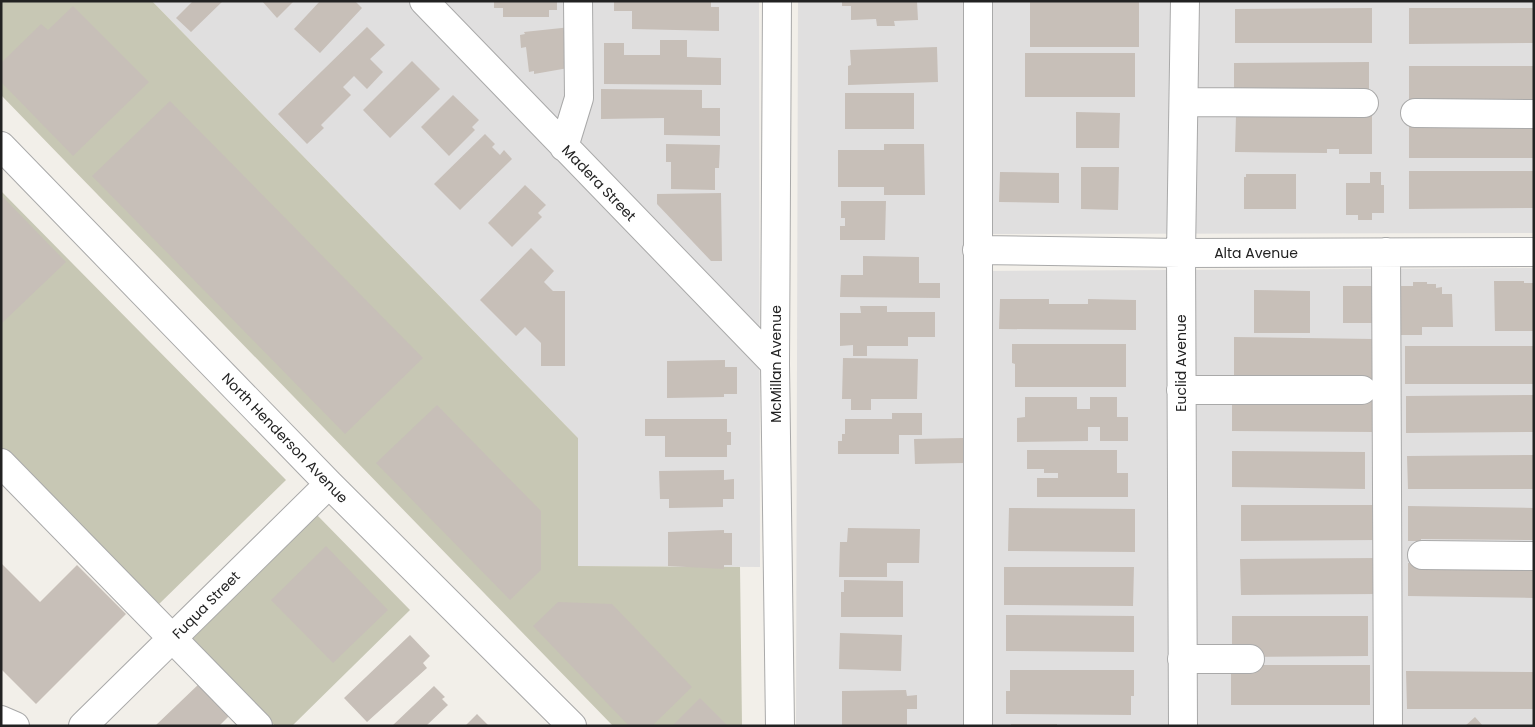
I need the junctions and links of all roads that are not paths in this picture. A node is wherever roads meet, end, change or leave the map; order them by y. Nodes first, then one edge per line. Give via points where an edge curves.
1 (424, 1) edge
2 (578, 1) edge
3 (777, 1) edge
4 (978, 1) edge
5 (1185, 1) edge
6 (1185, 102) junction
7 (1364, 104) dead end
8 (1415, 113) dead end
9 (1534, 114) edge
10 (1, 146) edge
11 (564, 147) junction
12 (977, 250) junction
13 (1386, 252) junction
14 (1534, 252) edge
15 (1181, 254) junction
16 (775, 364) junction
17 (1181, 390) junction
18 (1362, 390) dead end
19 (1, 463) edge
20 (329, 484) junction
21 (1422, 555) dead end
22 (1534, 556) edge
23 (172, 638) junction
24 (1182, 659) junction
25 (1250, 659) dead end
26 (1, 720) edge
27 (15, 726) edge
28 (83, 726) edge
29 (258, 726) edge
30 (572, 726) edge
31 (780, 726) edge
32 (978, 726) edge
33 (1183, 726) edge
34 (1388, 726) edge

1 - 11 street, Madera Street
2 - 11 street via 578,98
3 - 16 street, McMillan Avenue
4 - 12 street
5 - 6 street, Euclid Avenue
6 - 7 street
6 - 15 street, Euclid Avenue
8 - 9 street
10 - 20 street, North Henderson Avenue
11 - 16 street, Madera Street
12 - 15 street, Alta Avenue
12 - 32 street
13 - 14 street, Alta Avenue
13 - 15 street, Alta Avenue
13 - 34 street
15 - 17 street, Euclid Avenue
16 - 31 street, McMillan Avenue
17 - 18 street
17 - 24 street, Euclid Avenue
19 - 23 street
20 - 23 street, Fuqua Street
20 - 30 street, North Henderson Avenue
21 - 22 street
23 - 28 street, Fuqua Street
23 - 29 street
24 - 25 street
24 - 33 street, Euclid Avenue
26 - 27 street

